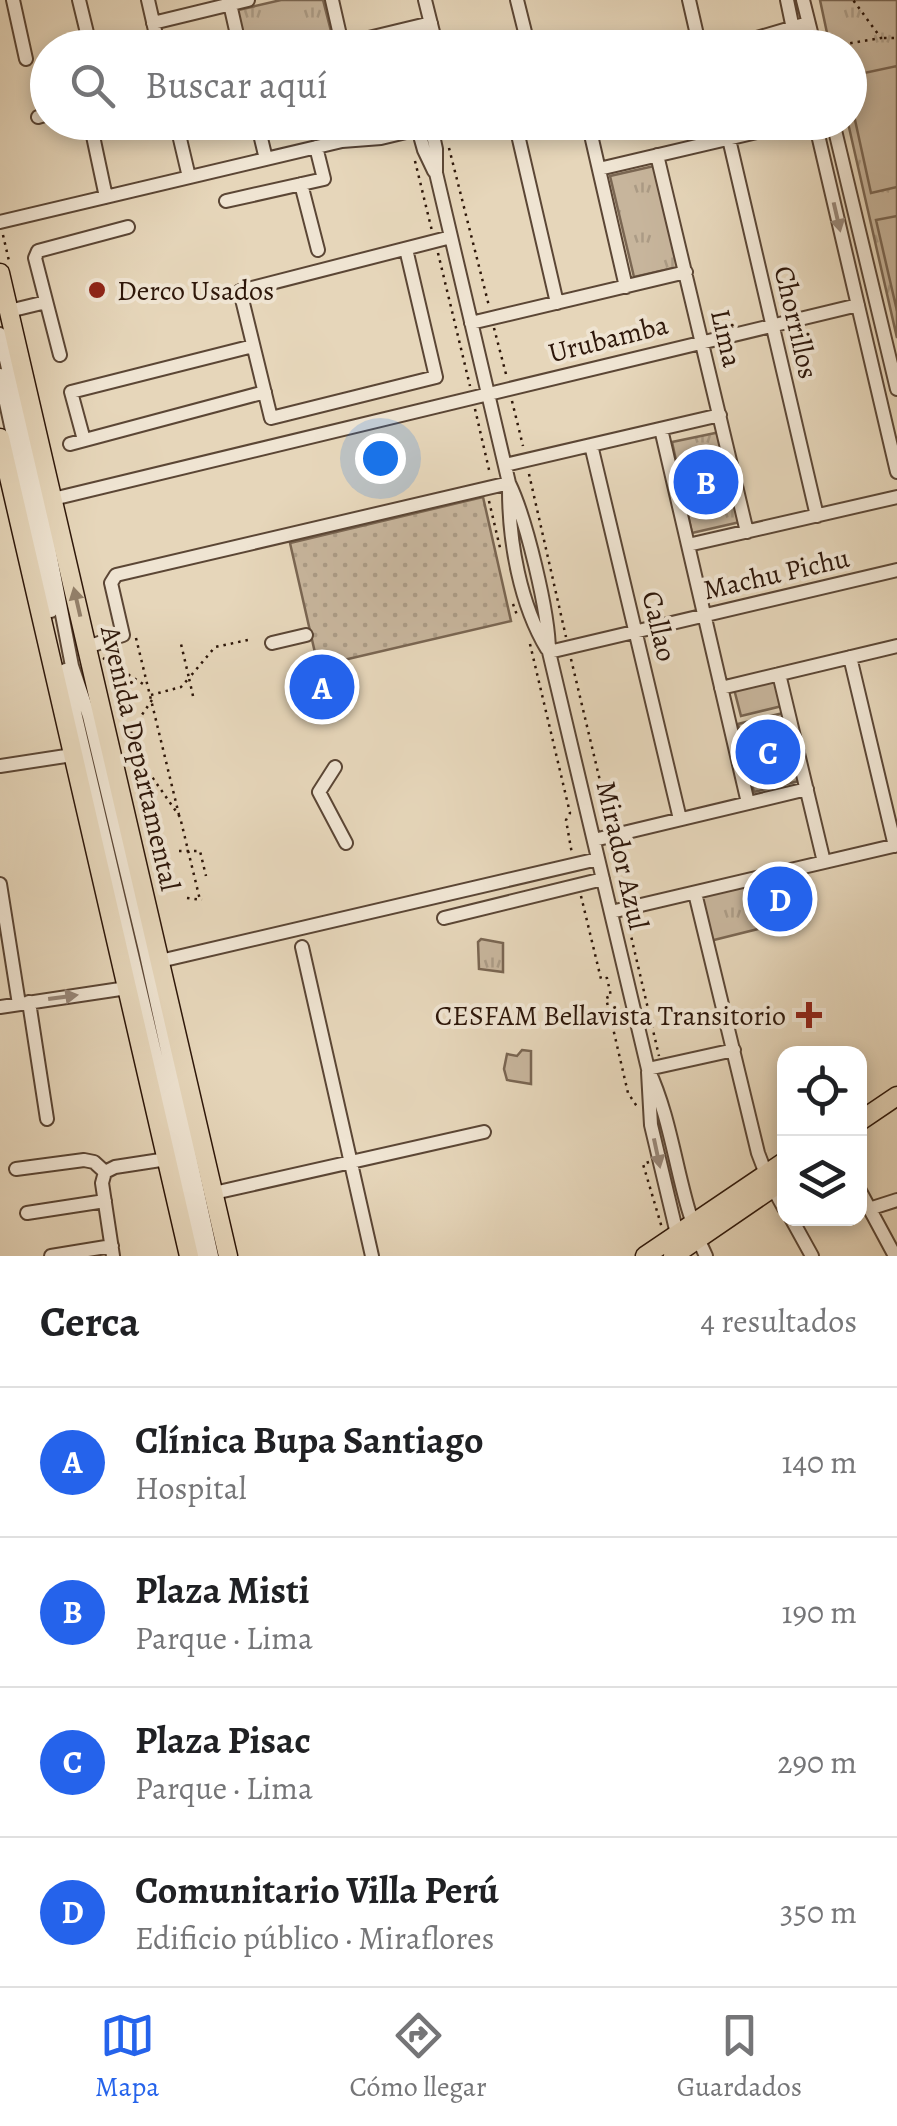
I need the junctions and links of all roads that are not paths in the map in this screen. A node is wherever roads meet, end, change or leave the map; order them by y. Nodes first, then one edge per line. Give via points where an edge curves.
1 (13, 0) edge
2 (79, 0) edge
3 (148, 0) edge
4 (248, 0) edge
5 (332, 0) edge
6 (425, 0) edge
7 (520, 0) edge
8 (689, 0) edge
9 (787, 0) edge
10 (803, 0) edge
11 (230, 4) junction
12 (153, 23) junction
13 (431, 23) junction
14 (86, 30) edge
15 (155, 30) edge
16 (236, 30) edge
17 (339, 30) edge
18 (401, 30) edge
19 (433, 30) edge
20 (526, 30) edge
21 (696, 30) edge
22 (793, 30) edge
23 (811, 30) edge
24 (26, 58) dead end
25 (94, 140) edge
26 (180, 140) edge
27 (262, 140) edge
28 (355, 140) edge
29 (432, 140) edge
30 (519, 140) edge
31 (592, 140) edge
32 (724, 140) edge
33 (729, 140) edge
34 (819, 140) edge
35 (838, 140) edge
36 (342, 141) joint
37 (316, 147) junction
38 (657, 155) junction
39 (266, 159) junction
40 (599, 169) junction
41 (846, 176) junction
42 (189, 177) junction
43 (829, 181) junction
44 (301, 184) junction
45 (106, 197) junction
46 (226, 201) dead end
47 (0, 222) edge
48 (128, 228) dead end
49 (451, 238) junction
50 (406, 249) junction
51 (318, 250) dead end
52 (686, 272) junction
53 (0, 273) edge
54 (626, 287) junction
55 (46, 302) junction
56 (557, 303) junction
57 (858, 304) junction
58 (9, 311) junction
59 (471, 324) junction
60 (772, 325) junction
61 (0, 334) edge
62 (702, 341) junction
63 (253, 346) junction
64 (60, 355) dead end
65 (0, 375) edge
66 (897, 389) edge
67 (264, 392) junction
68 (487, 392) junction
69 (897, 404) edge
70 (882, 407) junction
71 (720, 415) junction
72 (661, 428) junction
73 (0, 438) edge
74 (591, 445) junction
75 (505, 465) junction
76 (897, 472) edge
77 (509, 483) junction
78 (897, 497) edge
79 (52, 499) junction
80 (817, 516) junction
81 (747, 532) junction
82 (688, 546) junction
83 (897, 570) edge
84 (704, 616) junction
85 (635, 632) junction
86 (306, 636) dead end
87 (272, 643) dead end
88 (897, 646) edge
89 (94, 652) junction
90 (549, 652) junction
91 (850, 657) junction
92 (780, 674) junction
93 (721, 688) junction
94 (105, 749) junction
95 (0, 766) edge
96 (335, 767) dead end
97 (807, 789) junction
98 (748, 803) junction
99 (680, 820) junction
100 (594, 840) junction
101 (346, 844) dead end
102 (896, 846) edge
103 (598, 859) junction
104 (824, 862) junction
105 (124, 864) junction
106 (603, 879) junction
107 (0, 884) edge
108 (696, 892) junction
109 (148, 906) junction
110 (618, 911) junction
111 (444, 918) dead end
112 (302, 947) dead end
113 (152, 956) junction
114 (127, 988) junction
115 (24, 1003) junction
116 (0, 1007) edge
117 (734, 1050) junction
118 (655, 1068) junction
119 (897, 1096) edge
120 (867, 1116) edge
121 (47, 1118) dead end
122 (484, 1132) dead end
123 (167, 1159) junction
124 (350, 1162) junction
125 (16, 1169) dead end
126 (105, 1172) junction
127 (775, 1181) edge
128 (214, 1193) junction
129 (897, 1200) edge
130 (105, 1202) junction
131 (867, 1205) edge
132 (869, 1209) junction
133 (27, 1213) dead end
134 (795, 1226) edge
135 (685, 1243) edge
136 (112, 1251) edge
137 (51, 1256) edge
138 (190, 1256) edge
139 (203, 1256) edge
140 (212, 1256) edge
141 (228, 1256) edge
142 (372, 1256) edge
143 (646, 1256) edge
144 (812, 1256) edge
145 (895, 1256) edge

1 - 24 street
2 - 14 street
3 - 12 street
4 - 11 street
5 - 17 street
6 - 13 street
7 - 20 street
8 - 21 street
9 - 22 street
10 - 23 street
11 - 12 street
11 - 16 street
12 - 15 street
13 - 18 street
13 - 19 street
25 - 45 street
26 - 42 street
27 - 39 street
28 - 36 street
29 - 49 street, Mirador Azul
30 - 56 street
31 - 40 street
32 - 38 street
33 - 60 street, Chorrillos
34 - 43 street
35 - 41 street
36 - 37 street
37 - 39 street
37 - 44 street via 324,179
38 - 40 street
38 - 52 street, Lima
39 - 42 street
40 - 54 street
41 - 43 street
41 - 66 street
42 - 45 street
43 -> 57 street
44 - 46 street
44 - 51 street
45 - 47 street
48 - 55 street via 38,251
49 - 50 street
49 - 59 street, Mirador Azul
50 - 63 street via 240,291
50 - 67 street via 436,377 270,418
52 - 54 street
52 - 62 street, Lima
53 - 58 main road, Avenida Departamental
54 - 56 street
55 - 58 street
55 - 64 street
56 - 59 street
57 - 60 street, Urubamba
57 - 70 street
58 - 79 main road, Avenida Departamental
59 - 68 street, Mirador Azul
60 - 62 street, Urubamba
60 - 80 street, Chorrillos
61 - 94 street via 72,666
62 - 68 street, Urubamba
62 - 71 street, Lima
63 - 67 street
63 - 67 street via 71,392 77,442
65 - 94 street
68 - 75 street, Mirador Azul
68 - 79 street, Urubamba
69 - 70 street
70 - 76 street
71 - 72 street
71 - 81 street, Lima
72 - 74 street
72 - 82 street
73 - 94 main road, Avenida Departamental
74 - 75 street
74 - 85 street, Callao
75 - 77 street, Mirador Azul
77 - 89 street via 116,575 111,583 118,638
77 - 90 street, Mirador Azul
78 - 80 street
89 -> 79 main road, Avenida Departamental
80 - 81 street
81 - 82 street
82 - 84 street
83 - 84 street, Machu Pichu
84 - 85 street, Machu Pichu
84 - 93 street
85 - 90 street, Machu Pichu
85 - 99 street, Callao
86 - 87 street
88 - 91 street
89 - 94 main road, Avenida Departamental
90 - 100 street, Mirador Azul
91 - 92 street
91 - 102 street
92 - 93 street
92 - 97 street
93 - 98 street
94 - 95 street
94 - 105 street
94 - 109 main road, Avenida Departamental
94 - 114 main road, Avenida Departamental
94 - 139 street
96 - 101 street via 319,792
97 - 98 street
97 - 104 street
98 - 99 street
99 - 100 street
100 - 103 street, Mirador Azul
102 - 104 street
103 - 106 street, Mirador Azul
103 - 113 street
104 - 108 street
105 - 109 street
105 - 113 street
106 - 110 street, Mirador Azul
106 - 111 street
107 - 115 street
108 - 110 street
108 - 117 street
109 - 113 main road, Avenida Departamental
110 - 118 street, Mirador Azul
112 - 124 street
113 - 128 main road, Avenida Departamental
113 - 140 street
115 -> 114 street
114 - 123 main road, Avenida Departamental
115 - 116 street
115 - 121 street
117 - 118 street
117 - 127 street
118 - 135 street, Mirador Azul via 651,1125
119 - 120 main road
122 - 124 street
123 - 126 street
123 - 138 main road, Avenida Departamental
124 - 128 street
124 - 142 street
125 - 126 street via 84,1160
126 - 130 street
127 - 135 main road
128 - 141 main road, Avenida Departamental
129 - 132 street
130 - 133 street
130 - 136 street
131 - 132 street
132 - 145 street
134 - 144 street
135 - 143 main road
136 - 137 street

